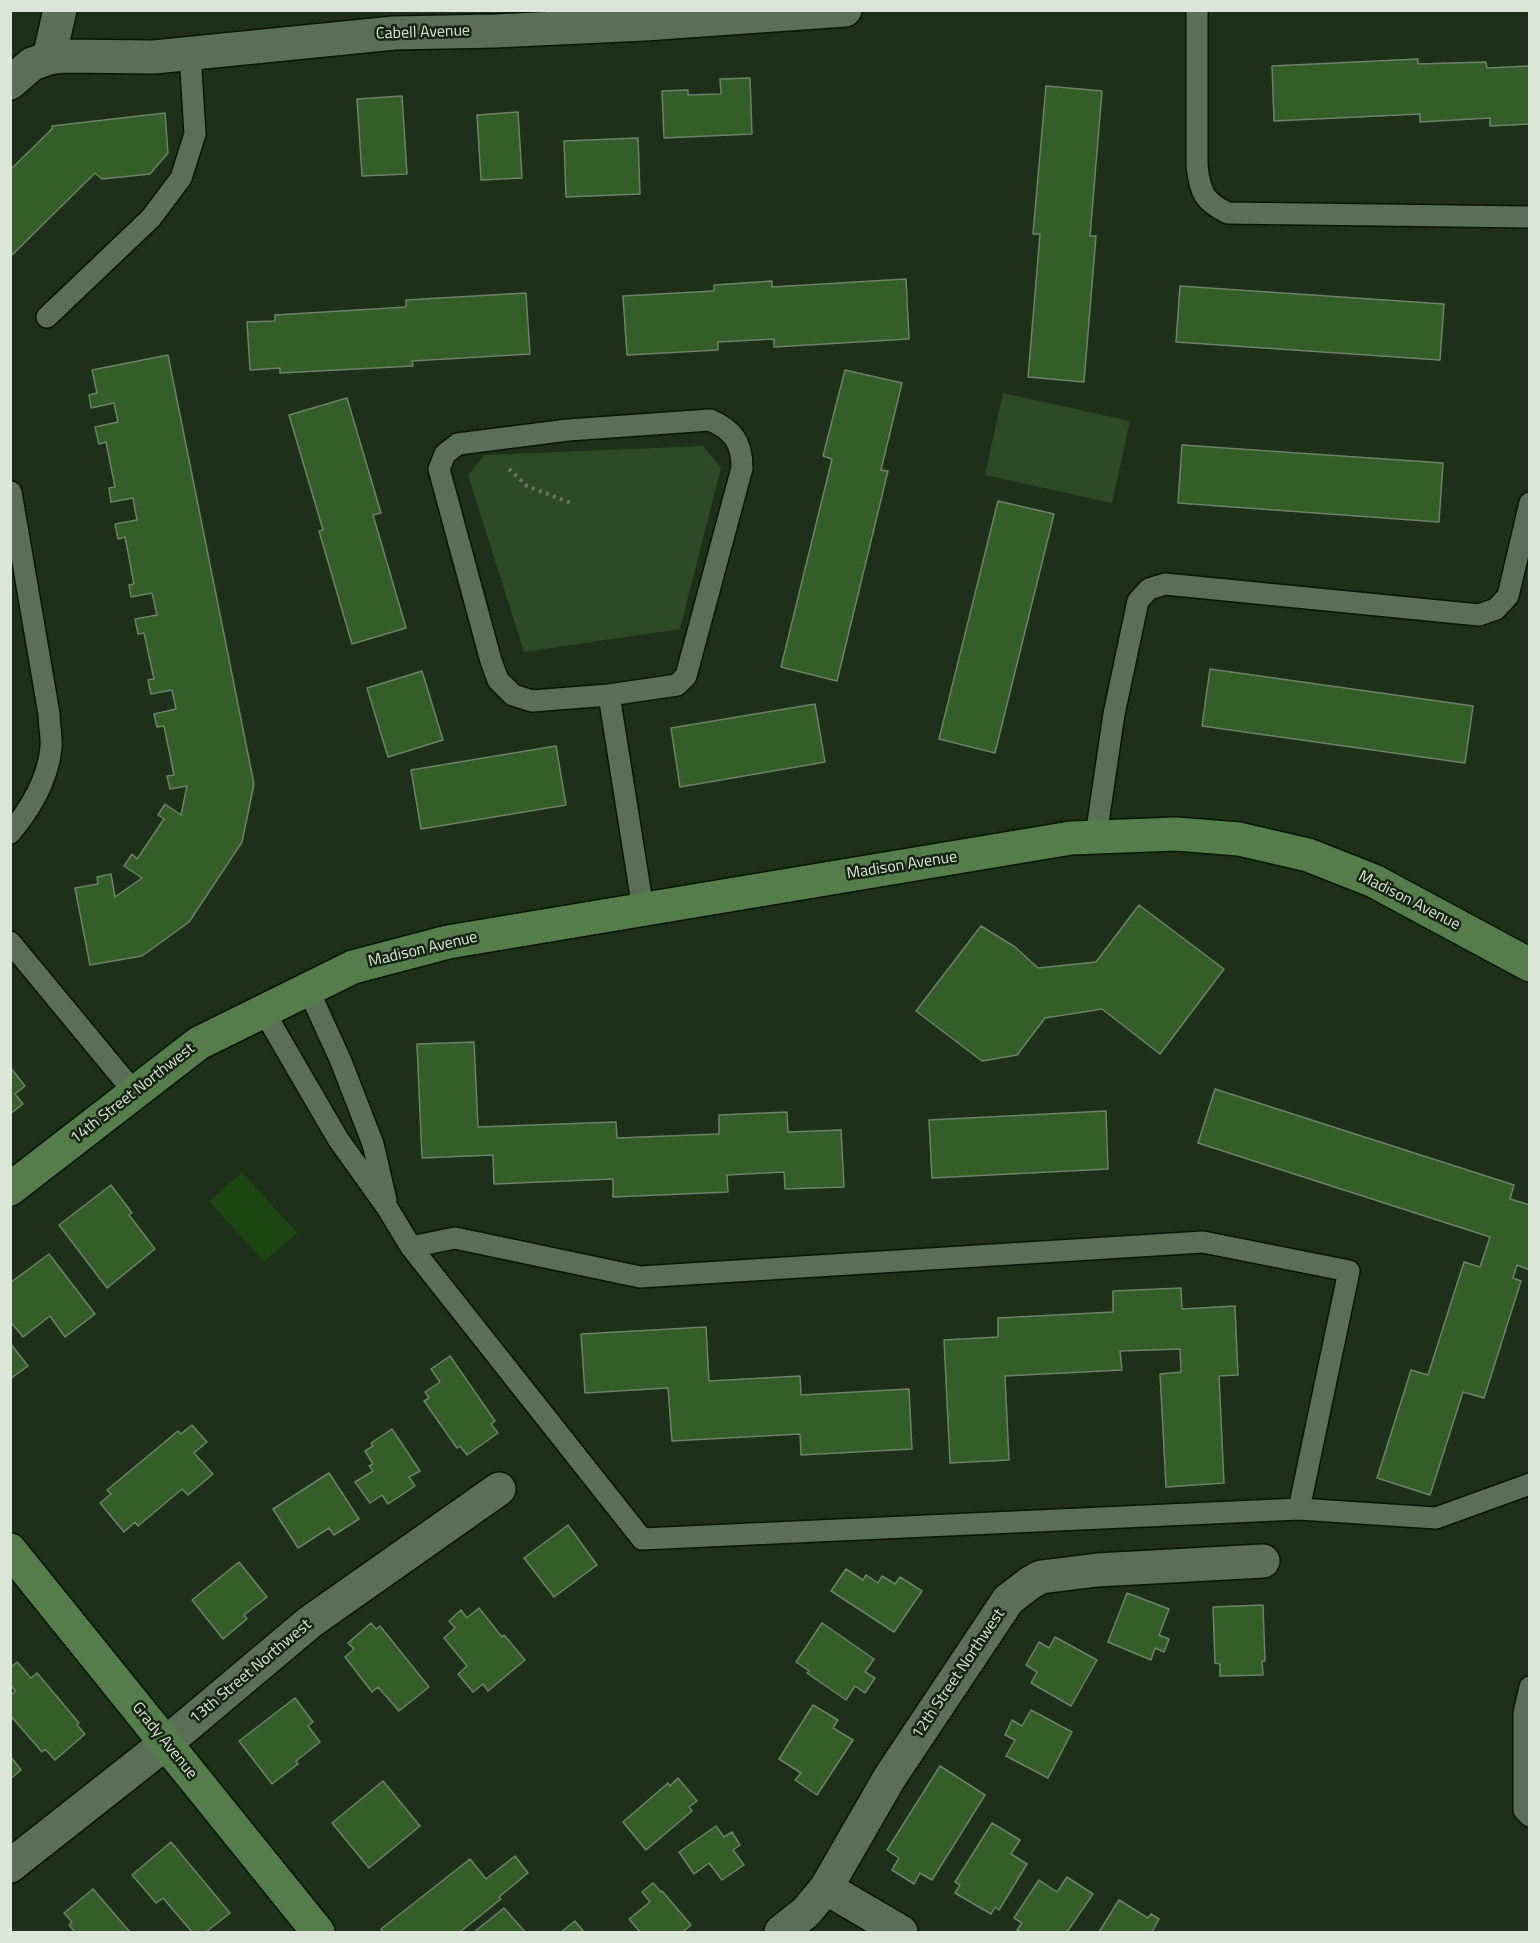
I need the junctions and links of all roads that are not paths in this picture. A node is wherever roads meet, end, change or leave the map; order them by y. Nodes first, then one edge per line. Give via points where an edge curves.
1 (60, 10) edge
2 (845, 10) edge
3 (1197, 10) edge
4 (190, 54) junction
5 (49, 58) junction
6 (10, 83) edge
7 (1530, 217) edge
8 (47, 317) dead end
9 (11, 492) edge
10 (1530, 503) edge
11 (609, 694) junction
12 (10, 833) edge
13 (1096, 836) junction
14 (643, 909) junction
15 (10, 942) edge
16 (1530, 965) edge
17 (308, 989) junction
18 (263, 1010) junction
19 (134, 1092) junction
20 (10, 1189) edge
21 (388, 1209) junction
22 (411, 1247) junction
23 (1530, 1485) edge
24 (500, 1489) dead end
25 (1299, 1509) junction
26 (10, 1550) edge
27 (1263, 1561) dead end
28 (1530, 1687) edge
29 (166, 1743) junction
30 (1530, 1816) edge
31 (10, 1866) edge
32 (826, 1887) junction
33 (318, 1932) edge
34 (781, 1932) edge
35 (901, 1932) edge

1 - 5 street
2 - 4 street, Cabell Avenue via 633,24 394,33
3 - 7 lane via 1197,166 1200,187 1214,206 1228,213
4 - 5 street, Cabell Avenue
4 - 8 lane via 195,134 182,178 151,218
5 - 6 street, Cabell Avenue via 32,64
9 - 12 lane via 49,714 51,747 45,776 24,817
10 - 13 lane via 1508,596 1496,609 1479,615 1165,584 1149,589 1138,602 1128,646
11 - 11 lane via 677,685 686,676 742,468 742,453 736,439 724,426 710,420 568,430 458,444 445,454 439,469 498,680 513,695 532,701
11 - 14 lane
13 - 14 street, Madison Avenue
13 - 16 street, Madison Avenue via 1176,834 1239,839 1308,855 1374,881
14 - 17 street, Madison Avenue via 448,942 353,967
15 - 19 lane
17 - 18 street, Madison Avenue
17 - 21 lane via 373,1144
18 - 19 street, 14th Street Northwest via 199,1043
18 - 21 lane via 338,1139
19 - 20 street, 14th Street Northwest
21 - 22 lane
22 - 25 lane via 642,1539
22 - 25 lane via 455,1238 640,1277 1203,1242 1349,1271
23 - 25 lane via 1436,1518
24 - 29 street, 13th Street Northwest via 327,1610
26 - 29 street, Grady Avenue
27 - 32 street, 12th Street Northwest via 1097,1569 1030,1582 1008,1600 890,1777
28 - 30 lane via 1524,1713 1524,1810
29 - 31 street, 13th Street Northwest
29 - 33 street, Grady Avenue
32 - 34 street, 12th Street Northwest via 806,1912
32 - 35 street

